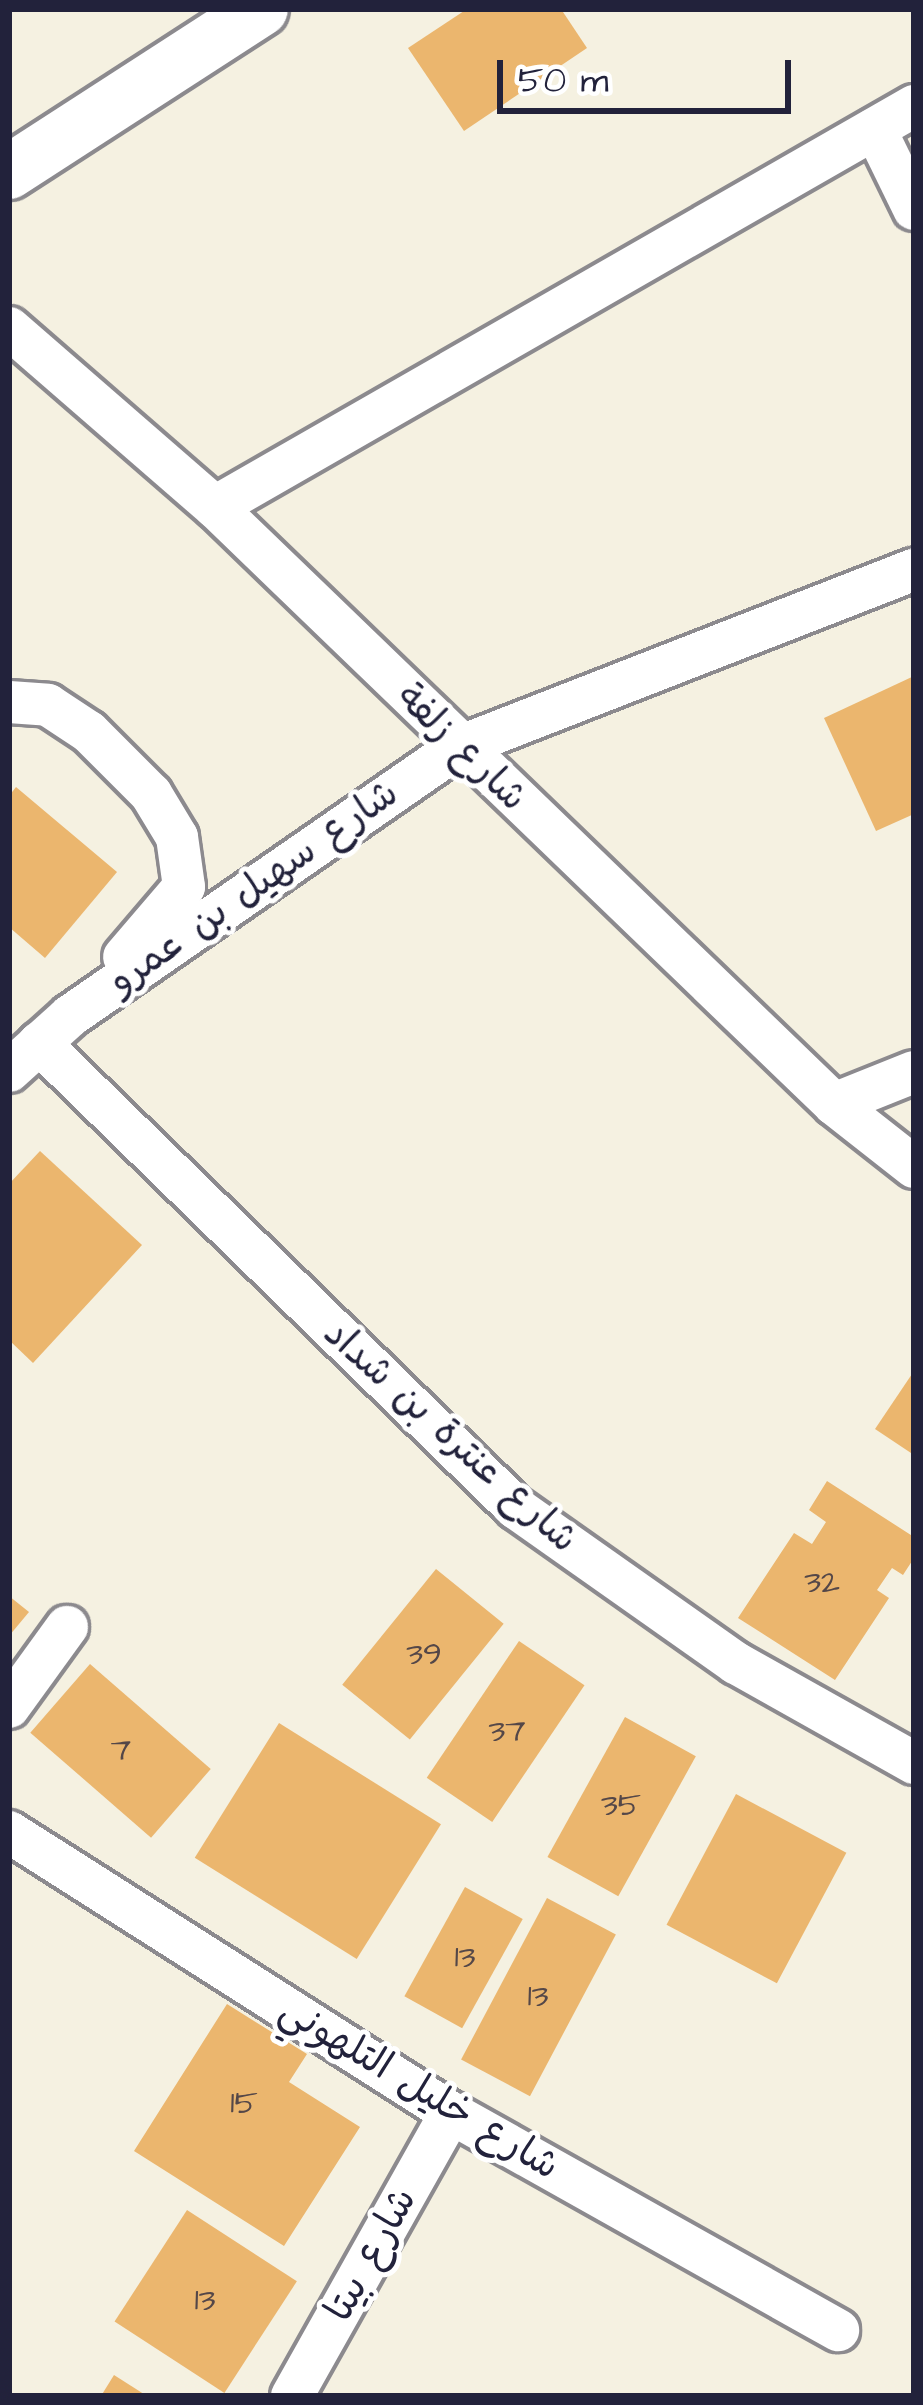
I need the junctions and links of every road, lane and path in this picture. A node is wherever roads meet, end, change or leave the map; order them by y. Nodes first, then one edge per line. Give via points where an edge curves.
1 (260, 9) edge
2 (914, 106) edge
3 (875, 129) junction
4 (9, 172) edge
5 (914, 209) edge
6 (9, 328) edge
7 (215, 507) junction
8 (914, 570) edge
9 (9, 702) edge
10 (459, 747) junction
11 (39, 1043) edge
12 (914, 1072) edge
13 (834, 1104) junction
14 (914, 1166) edge
15 (67, 1627) dead end
16 (9, 1707) edge
17 (914, 1763) edge
18 (9, 1832) edge
19 (451, 2114) junction
20 (838, 2330) dead end
21 (292, 2396) edge

1 - 4 street
2 - 3 street
3 - 5 street
3 - 7 street
6 - 7 street, شارع زلفة
7 - 10 street, شارع زلفة
8 - 10 street, شارع سهيل بن عمرو
9 - 11 street via 48,705 89,731 151,794 184,857 184,887 170,908
10 - 11 street, شارع سهيل بن عمرو
10 - 13 street, شارع زلفة
11 - 17 street, شارع عنترة بن شداد via 516,1508 736,1663
12 - 13 street
13 - 14 street, شارع زلفة
15 - 16 street
18 - 19 street, شارع خليل التلهوني
19 - 20 street, شارع خليل التلهوني
19 - 21 street, شارع بيتا

